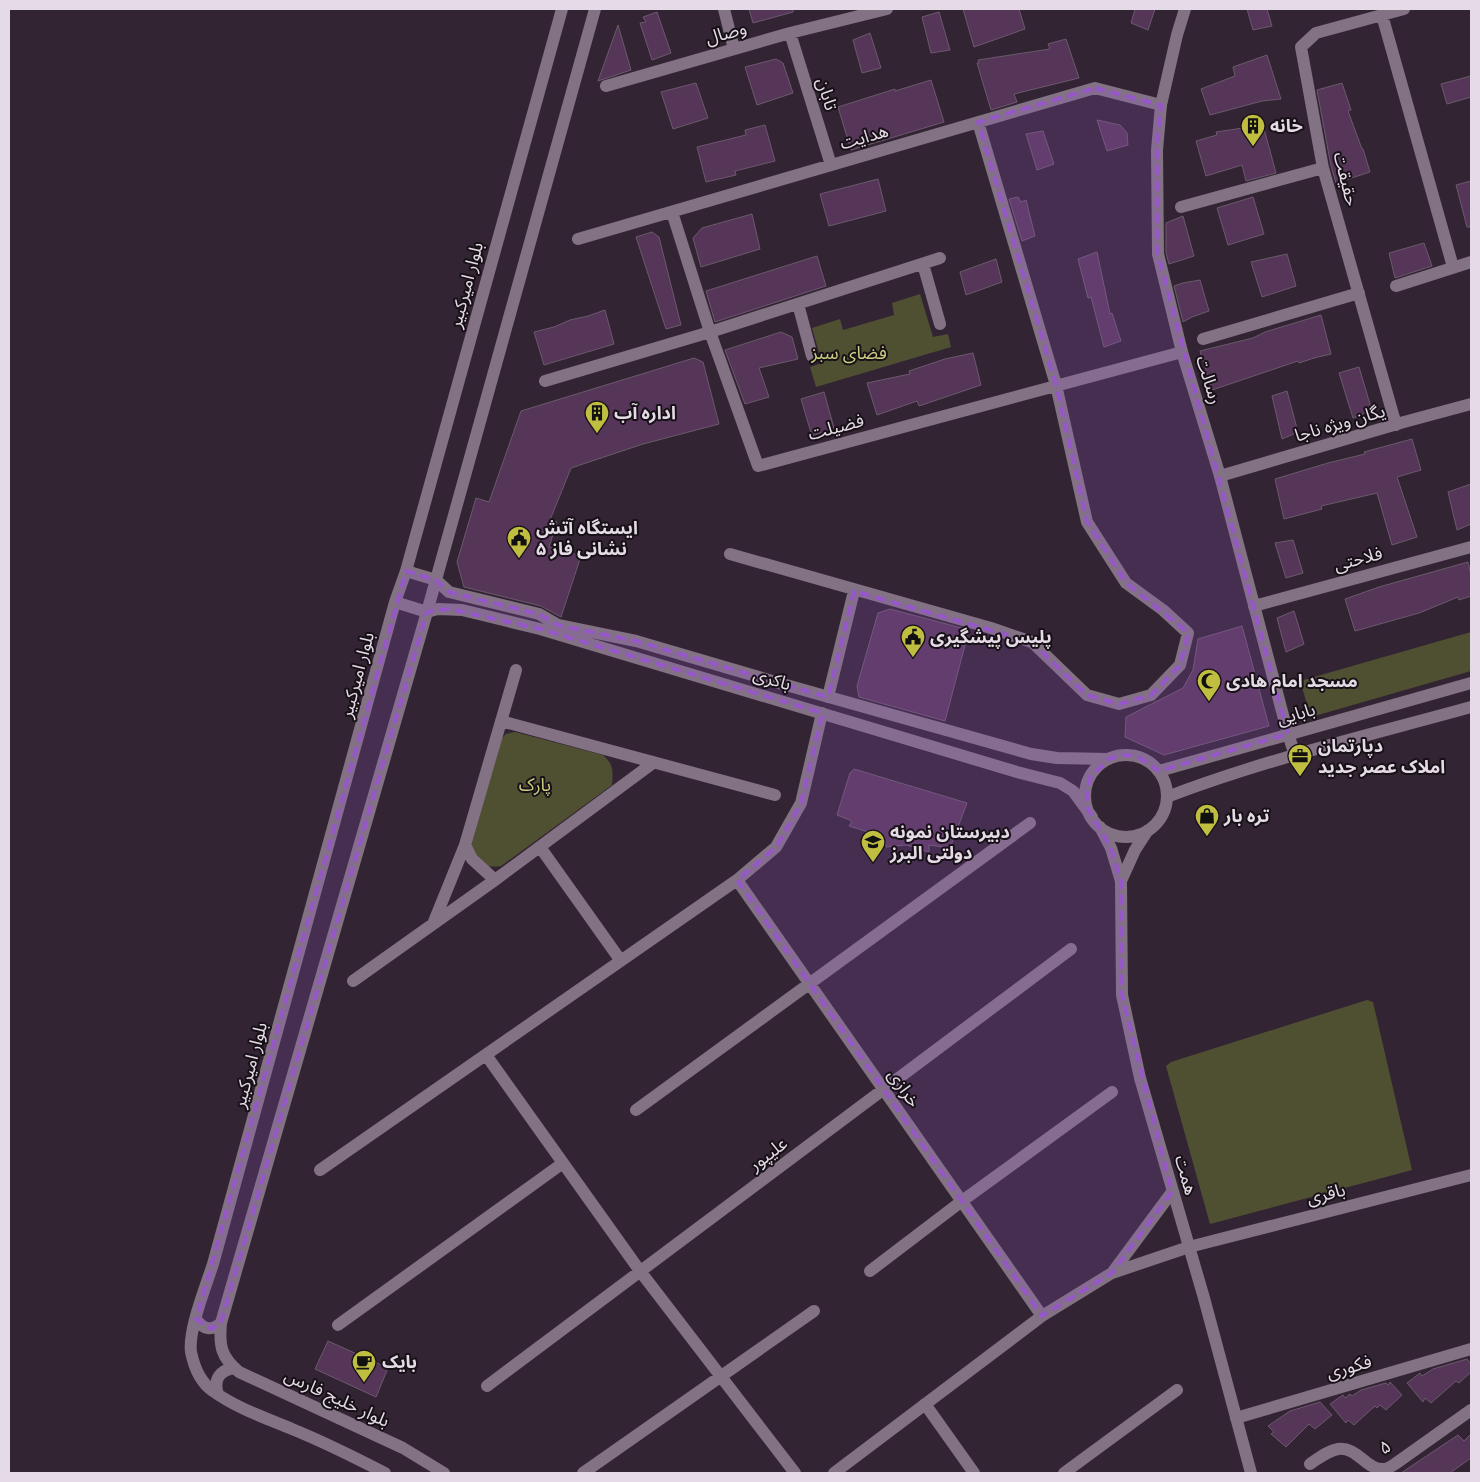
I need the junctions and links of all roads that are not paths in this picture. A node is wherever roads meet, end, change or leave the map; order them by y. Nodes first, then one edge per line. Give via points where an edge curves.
1 (562, 9) edge
2 (595, 9) edge
3 (724, 9) edge
4 (887, 9) edge
5 (1185, 9) edge
6 (1404, 9) edge
7 (1382, 15) junction
8 (790, 32) junction
9 (734, 48) junction
10 (606, 86) dead end
11 (1161, 105) junction
12 (978, 122) junction
13 (831, 165) junction
14 (1323, 168) junction
15 (1181, 207) dead end
16 (672, 212) junction
17 (578, 239) dead end
18 (940, 258) dead end
19 (1471, 262) edge
20 (923, 264) junction
21 (1453, 267) junction
22 (1396, 286) dead end
23 (1359, 293) junction
24 (798, 304) junction
25 (940, 324) dead end
26 (710, 332) junction
27 (1203, 340) dead end
28 (1182, 352) junction
29 (812, 356) dead end
30 (545, 381) dead end
31 (1056, 385) junction
32 (1471, 404) edge
33 (1396, 425) junction
34 (1220, 476) junction
35 (1471, 547) edge
36 (730, 554) dead end
37 (406, 571) junction
38 (436, 580) junction
39 (854, 591) junction
40 (395, 602) junction
41 (1254, 606) junction
42 (427, 612) junction
43 (516, 670) dead end
44 (1471, 684) edge
45 (828, 697) junction
46 (1471, 708) edge
47 (822, 713) junction
48 (500, 721) junction
49 (1288, 734) junction
50 (1295, 755) junction
51 (1109, 759) junction
52 (653, 762) junction
53 (1159, 771) junction
54 (775, 795) dead end
55 (1167, 797) junction
56 (1096, 822) junction
57 (1030, 823) dead end
58 (1149, 830) junction
59 (465, 845) junction
60 (540, 847) junction
61 (495, 880) junction
62 (737, 880) junction
63 (1121, 881) junction
64 (432, 924) junction
65 (1071, 949) dead end
66 (621, 961) junction
67 (353, 981) dead end
68 (810, 984) junction
69 (486, 1055) junction
70 (883, 1089) junction
71 (1112, 1092) dead end
72 (636, 1110) dead end
73 (563, 1163) junction
74 (320, 1170) dead end
75 (1471, 1176) edge
76 (1172, 1192) junction
77 (962, 1201) junction
78 (1189, 1247) junction
79 (640, 1271) junction
80 (870, 1271) dead end
81 (1112, 1273) junction
82 (814, 1311) dead end
83 (1042, 1316) junction
84 (196, 1319) junction
85 (221, 1323) junction
86 (338, 1325) dead end
87 (1471, 1349) edge
88 (235, 1368) junction
89 (720, 1376) junction
90 (486, 1386) dead end
91 (1177, 1390) dead end
92 (218, 1394) junction
93 (925, 1404) junction
94 (1471, 1410) edge
95 (1236, 1418) junction
96 (1310, 1464) dead end
97 (385, 1473) edge
98 (444, 1473) edge
99 (582, 1473) edge
100 (795, 1473) edge
101 (834, 1473) edge
102 (974, 1473) edge
103 (1064, 1473) edge
104 (1251, 1473) edge

1 - 37 street, بلوار امیرکبیر
2 - 38 street
3 - 9 street
4 - 8 street, وصال
5 - 11 street, رسالت
6 - 7 street, حقیقت
7 - 14 street, حقیقت via 1316,33 1300,47
7 - 21 street
8 - 9 street, وصال
8 - 13 street, تابان
9 - 10 street, وصال
11 - 12 street, هدایت via 1096,88
11 - 28 street, رسالت via 1157,150 1158,254
12 - 13 street, هدایت
12 - 31 street
13 - 16 street, هدایت
14 - 15 street
14 - 23 street, حقیقت
16 - 17 street, هدایت
16 - 26 street, فضیلت
18 - 20 street
19 - 21 street
20 - 24 street
20 - 25 street
21 - 22 street
23 - 27 street
23 - 33 street, حقیقت
24 - 26 street
24 - 29 street
26 - 30 street
26 - 31 street, فضیلت via 758,466
28 - 31 street, فضیلت
28 - 34 street, رسالت
31 - 39 street via 1087,522 1126,583 1188,633 1180,665 1151,695 1119,704 1086,695 1032,642
32 - 33 street, یگان ویژه ناجا
33 - 34 street, یگان ویژه ناجا
34 - 41 street, رسالت
35 - 41 street, فلاحتی
36 - 39 street
37 - 38 street, باکری
37 - 40 street, بلوار امیرکبیر
38 - 42 street
38 - 45 street, باکری via 449,592 538,614 558,625 636,641
39 - 45 street
40 - 42 street
40 - 84 street, بلوار امیرکبیر
41 - 49 street, رسالت
42 - 47 street, باکری via 462,610 532,627
42 - 85 street
43 - 48 street
44 - 49 street, بابایی
45 - 47 street
45 - 51 street, باکری via 1031,754
46 - 50 street
47 - 56 street, باکری via 1060,783 1073,791
47 - 62 street via 801,803 776,848
48 - 52 street
48 - 59 street
49 - 50 street, رسالت
49 - 53 street, بابایی
50 - 55 street via 1207,781
51 - 53 street via 1122,755 1136,756
51 - 56 street via 1098,766 1086,791 1086,804
52 - 54 street
52 - 60 street
53 - 55 street
55 - 58 street via 1165,810
56 - 58 street via 1111,834 1124,836
56 - 63 street via 1111,848
57 - 68 street
58 - 63 street
59 - 61 street via 472,859
59 - 64 street
60 - 61 street
60 - 66 street
61 - 64 street
62 - 66 street
62 - 68 street, خرازی
63 - 76 street, همت via 1122,995 1140,1078
64 - 67 street
65 - 70 street, علیپور
66 - 69 street
68 - 70 street, خرازی
68 - 72 street
69 - 73 street
69 - 74 street
70 - 77 street, خرازی
70 - 79 street, علیپور
71 - 77 street
73 - 79 street
73 - 86 street
75 - 78 street, باقری
76 - 78 street, همت
76 - 81 street
77 - 80 street
77 - 83 street, خرازی
78 - 81 street
78 - 95 street, همت
79 - 89 street
79 - 90 street, علیپور
81 - 83 street
82 - 89 street
83 - 93 street
84 - 85 street via 204,1328 217,1327
84 - 92 street, بلوار امیرکبیر via 191,1351 200,1378
85 - 88 street, بلوار خلیج فارس via 221,1349
87 - 95 street, فکوری
88 - 92 street via 227,1369 217,1379
88 - 98 street, بلوار خلیج فارس via 403,1448
89 - 99 street
89 - 100 street
91 - 103 street
92 - 97 street
93 - 101 street
93 - 102 street
94 - 96 street, ۵ via 1385,1469 1375,1468 1351,1451 1340,1448
95 - 104 street, همت

